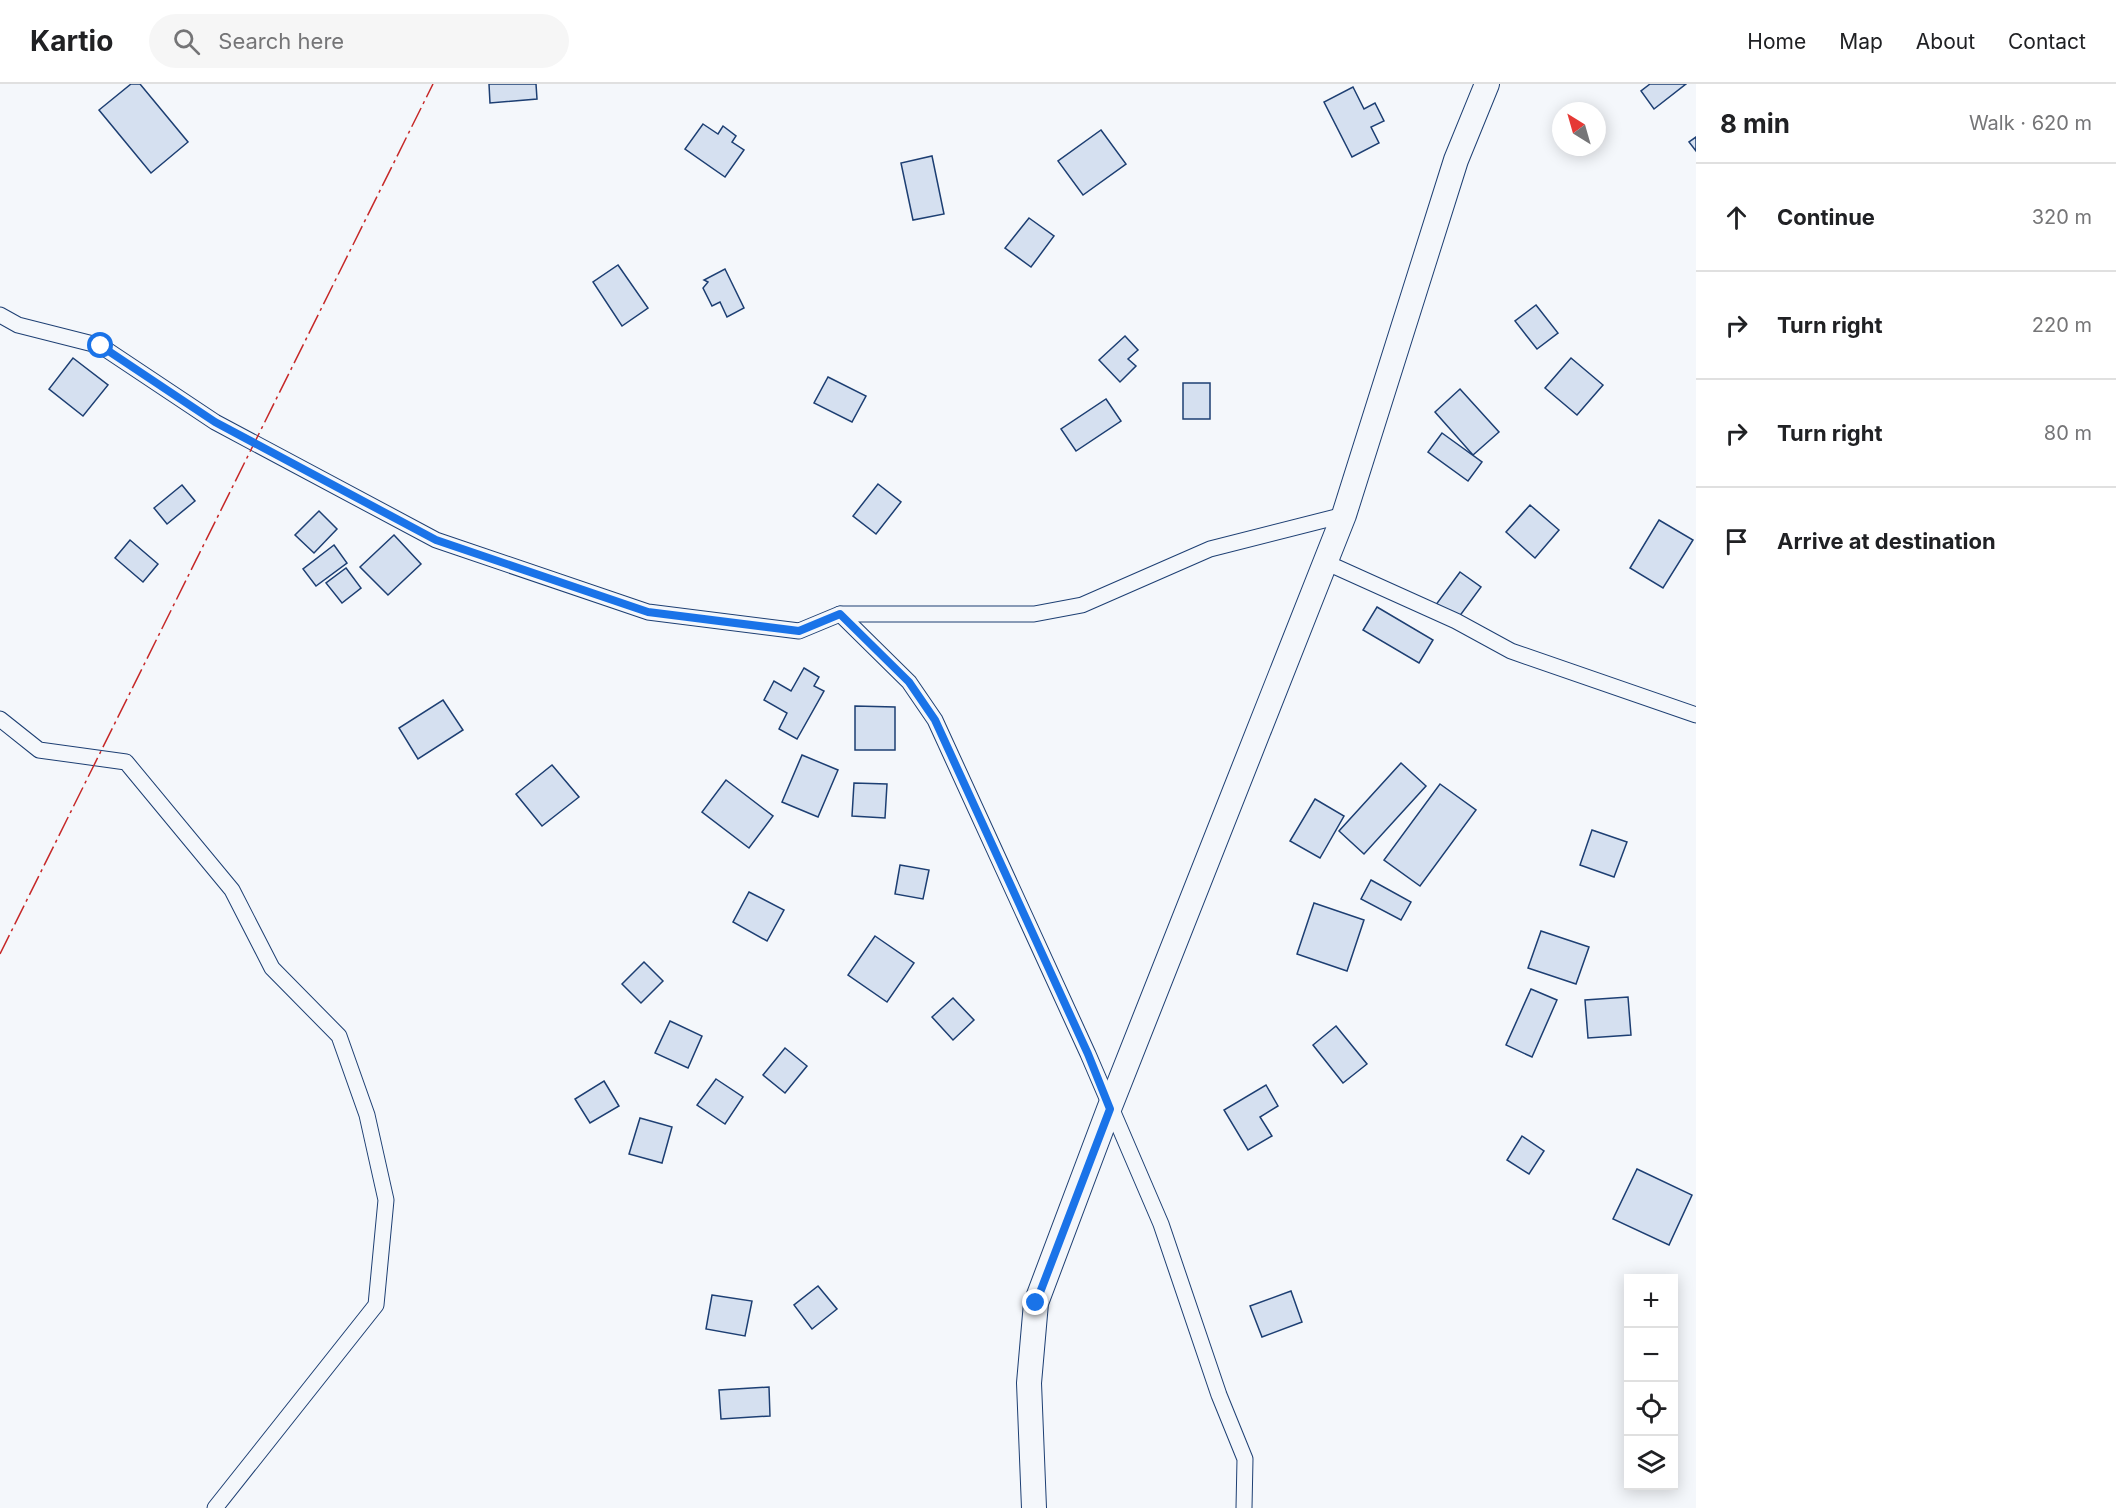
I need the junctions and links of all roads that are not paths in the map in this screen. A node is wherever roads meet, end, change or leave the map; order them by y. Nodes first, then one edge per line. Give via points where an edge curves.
1 (1486, 84) edge
2 (0, 315) edge
3 (1344, 515) junction
4 (1325, 562) junction
5 (840, 614) junction
6 (1696, 715) edge
7 (0, 719) edge
8 (1110, 1109) junction
9 (215, 1508) edge
10 (1034, 1508) edge
11 (1244, 1508) edge

1 - 3 main road via 1456,160
2 - 5 street via 18,325 101,346 215,422 436,540 648,612 799,631
3 - 4 main road
3 - 5 street via 1210,549 1082,605 1034,614
4 - 6 street via 1456,621 1511,651
4 - 8 main road
5 - 8 street via 909,682 935,720
7 - 9 street via 39,750 126,762 232,890 272,968 339,1036 367,1115 386,1200 376,1305
8 - 10 main road via 1036,1303 1029,1383
8 - 11 street via 1161,1224 1245,1459

